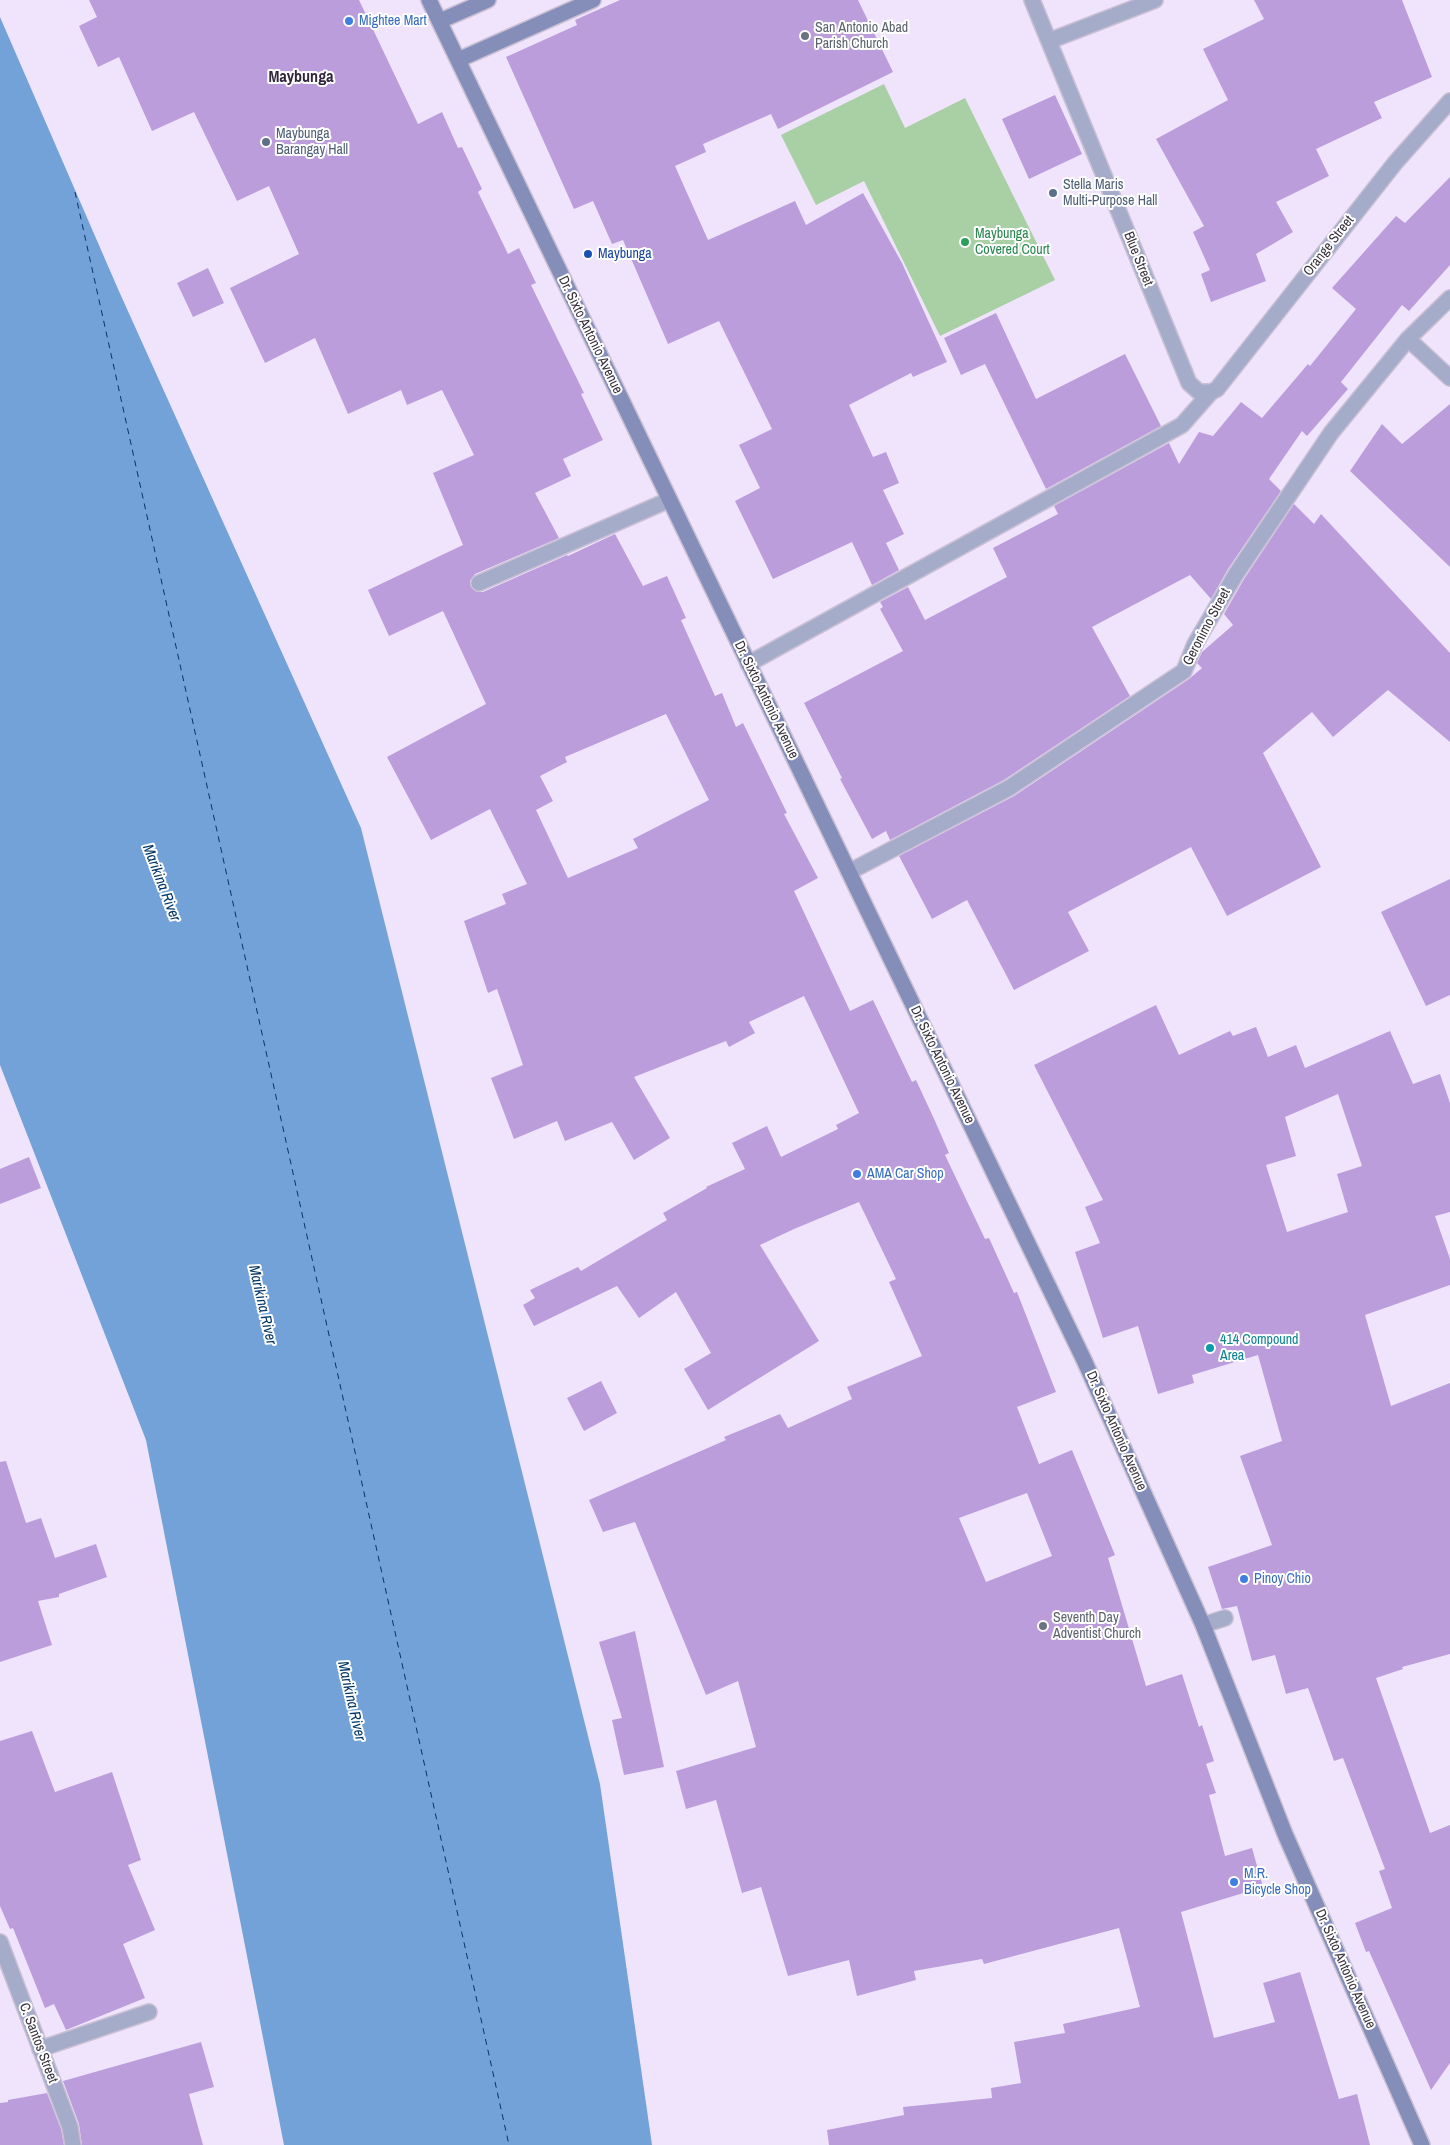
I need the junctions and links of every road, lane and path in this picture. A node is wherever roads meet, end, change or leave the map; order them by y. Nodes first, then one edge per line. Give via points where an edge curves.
1 (429, 0) edge
2 (488, 0) edge
3 (593, 0) edge
4 (1032, 0) edge
5 (1155, 0) edge
6 (440, 21) junction
7 (1049, 41) junction
8 (458, 60) junction
9 (1450, 101) edge
10 (1450, 298) edge
11 (1408, 339) junction
12 (1450, 378) edge
13 (1211, 392) junction
14 (669, 500) junction
15 (478, 582) dead end
16 (748, 664) junction
17 (849, 872) junction
18 (1226, 1618) dead end
19 (1203, 1624) junction
20 (0, 1942) edge
21 (149, 2012) dead end
22 (40, 2048) junction
23 (73, 2145) edge
24 (1422, 2145) edge

1 - 6 main road, Dr. Sixto Antonio Avenue
2 - 6 main road
3 - 8 main road
4 - 7 street, Blue Street
5 - 7 street
6 - 8 main road, Dr. Sixto Antonio Avenue
7 - 13 street, Blue Street via 1189,384 1199,392
8 - 14 main road, Dr. Sixto Antonio Avenue
9 - 13 street, Orange Street via 1395,163 1217,389
10 - 11 street, Geronimo Street
11 - 12 street
11 - 17 street, Geronimo Street via 1331,433 1247,557 1195,644 1184,671 1009,788
13 - 16 street, Orange Street via 1182,426
14 - 15 street
14 - 16 main road, Dr. Sixto Antonio Avenue
16 - 17 main road, Dr. Sixto Antonio Avenue
17 - 19 main road, Dr. Sixto Antonio Avenue via 1084,1360
18 - 19 street
19 - 24 main road, Dr. Sixto Antonio Avenue via 1286,1834
20 - 22 street, C. Santos Street
21 - 22 street
22 - 23 street, C. Santos Street via 70,2128

